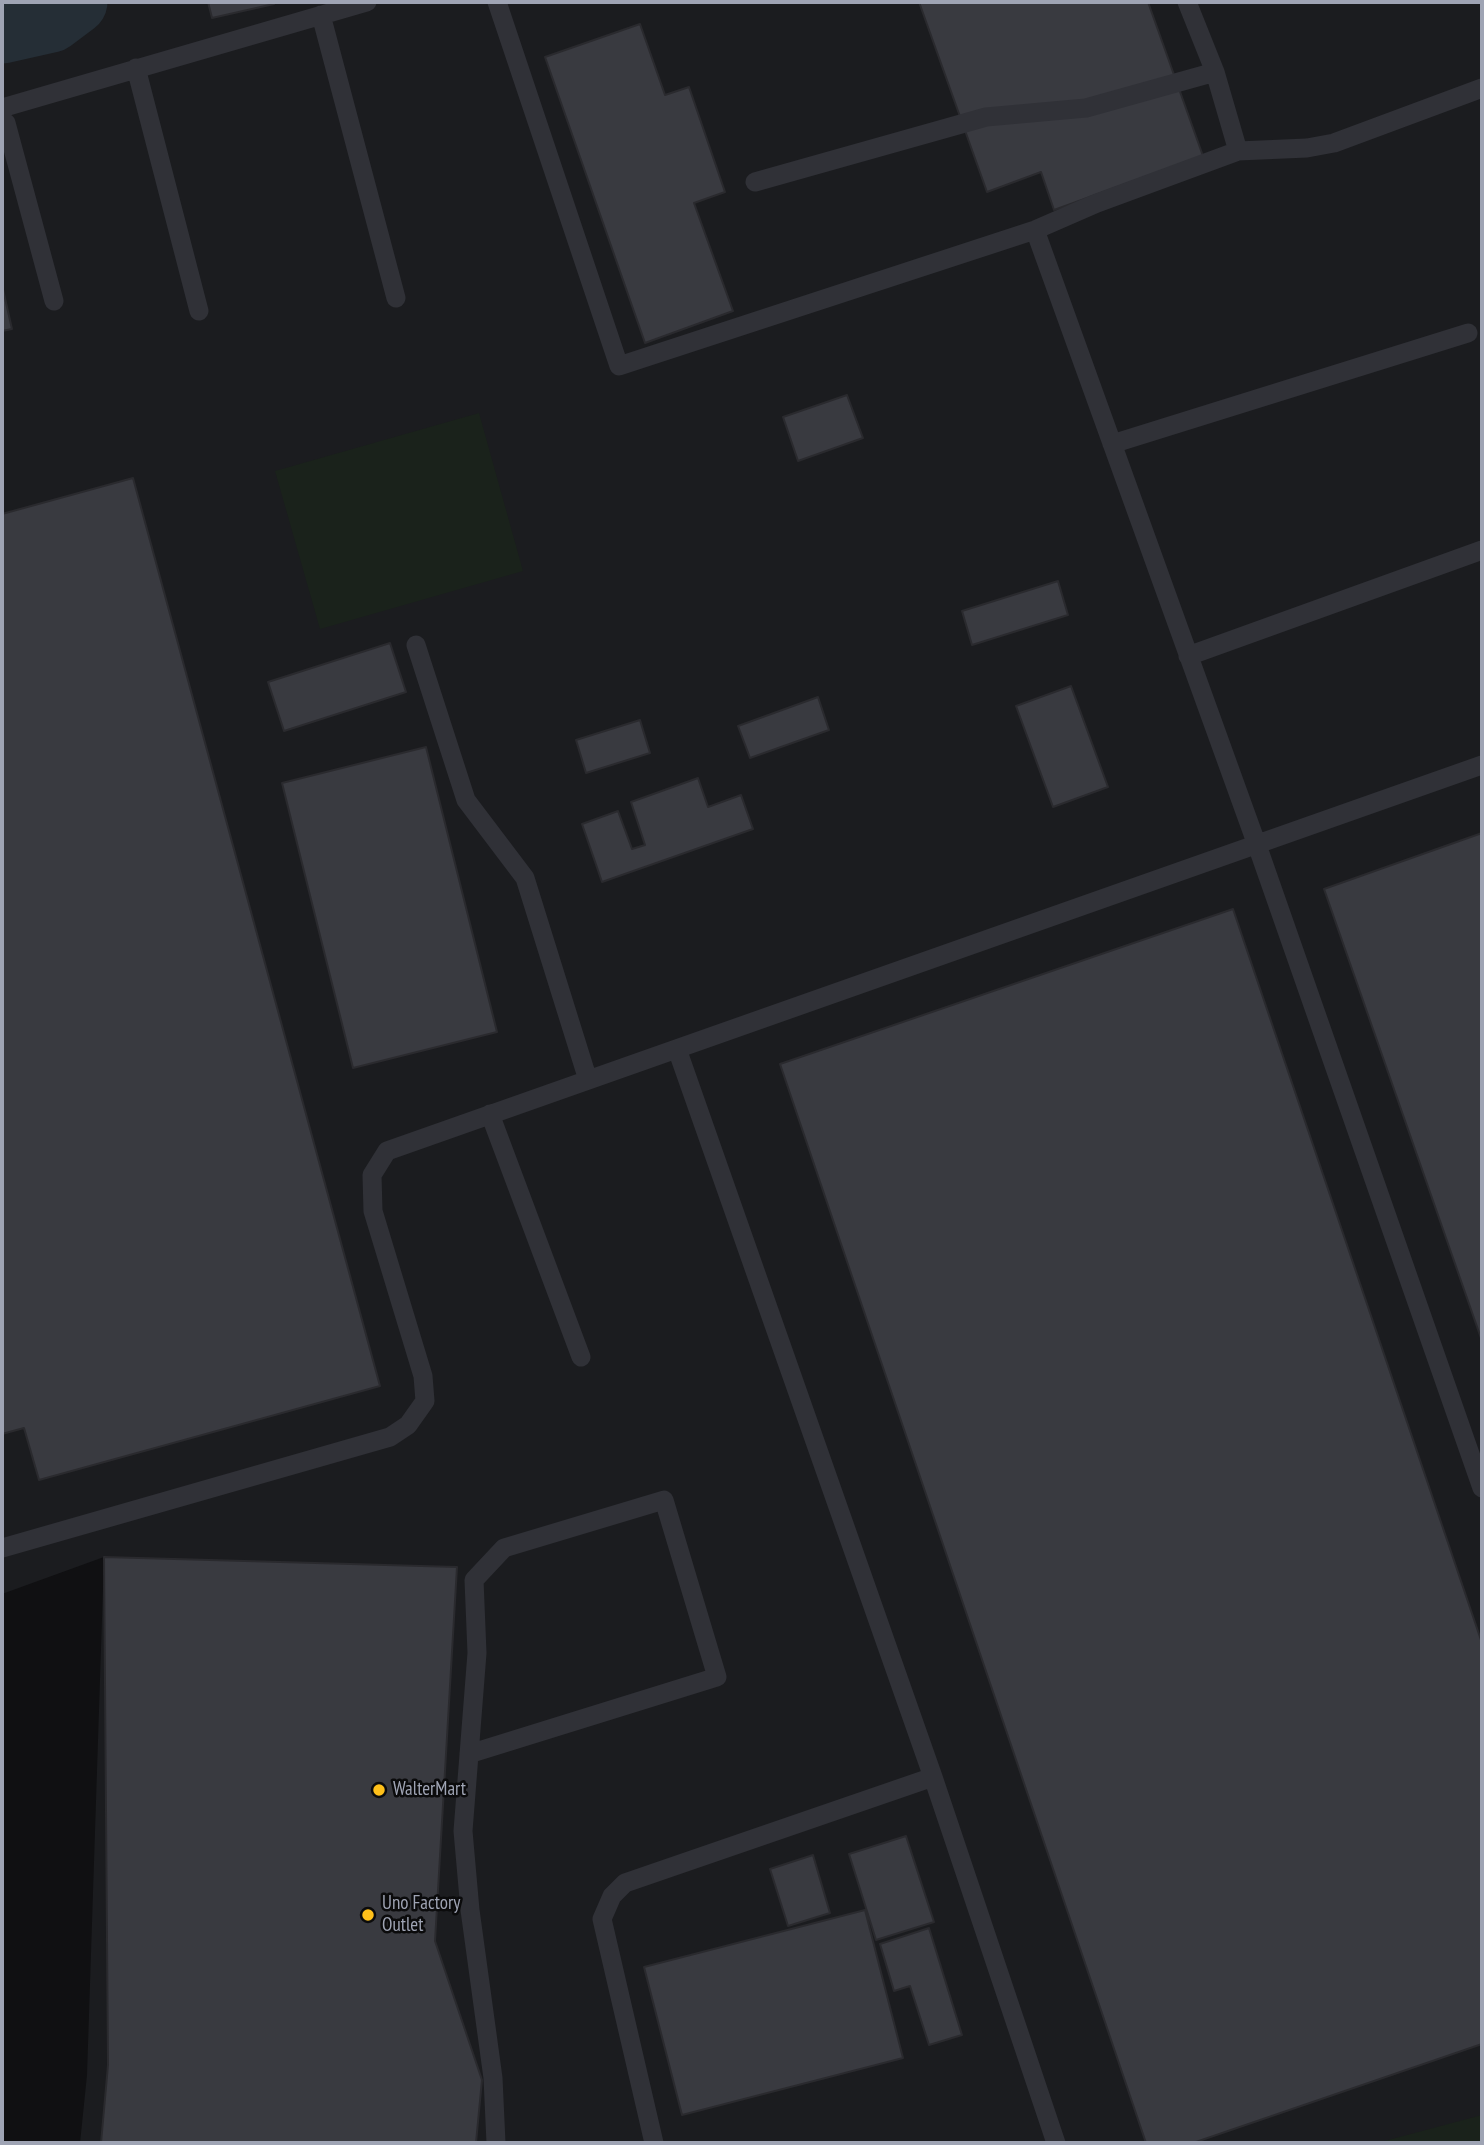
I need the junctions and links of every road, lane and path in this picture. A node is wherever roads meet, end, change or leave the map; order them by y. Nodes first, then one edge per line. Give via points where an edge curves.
1 (367, 2) edge
2 (497, 2) edge
3 (1187, 2) edge
4 (321, 15) junction
5 (136, 68) junction
6 (1215, 72) junction
7 (1482, 88) edge
8 (2, 108) edge
9 (2, 121) edge
10 (1238, 150) junction
11 (755, 182) dead end
12 (1035, 230) junction
13 (396, 298) dead end
14 (54, 301) dead end
15 (199, 312) dead end
16 (1468, 333) dead end
17 (1112, 444) junction
18 (1482, 550) edge
19 (416, 645) dead end
20 (1188, 656) junction
21 (1482, 765) edge
22 (1257, 845) junction
23 (677, 1049) junction
24 (588, 1080) junction
25 (491, 1114) junction
26 (581, 1357) dead end
27 (1482, 1488) edge
28 (2, 1548) edge
29 (469, 1754) junction
30 (933, 1777) junction
31 (496, 2143) edge
32 (654, 2143) edge
33 (1056, 2143) edge

1 - 4 lane
2 - 12 lane via 619,366
3 - 6 lane
4 - 5 lane
4 - 13 lane
5 - 8 lane
5 - 15 lane
6 - 10 lane
6 - 11 lane via 1086,108 986,117
7 - 10 lane via 1334,143
9 - 14 lane
10 - 12 lane
12 - 17 lane
16 - 17 lane
17 - 20 lane
18 - 20 lane
19 - 24 lane via 466,800 525,878
20 - 22 lane
21 - 22 lane
22 - 23 lane
22 - 27 lane
23 - 24 lane
23 - 30 lane
24 - 25 lane
25 - 26 lane
25 - 28 lane via 387,1150 372,1175 373,1211 423,1376 425,1401 408,1425 390,1437
29 - 29 lane via 717,1678 664,1500 504,1548 474,1580 477,1653
29 - 31 lane via 463,1831 493,2078
30 - 32 lane via 625,1883 612,1896 602,1919
30 - 33 lane

